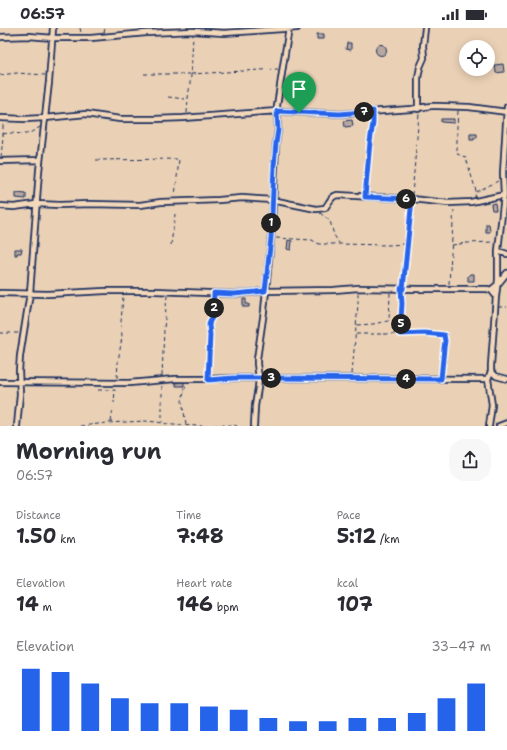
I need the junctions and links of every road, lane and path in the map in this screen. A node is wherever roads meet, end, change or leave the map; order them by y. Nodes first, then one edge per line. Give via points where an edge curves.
1 (53, 28) edge
2 (289, 28) edge
3 (297, 28) edge
4 (425, 28) edge
5 (193, 31) junction
6 (0, 37) edge
7 (53, 38) junction
8 (283, 68) junction
9 (144, 74) dead end
10 (190, 74) junction
11 (0, 75) edge
12 (50, 76) junction
13 (168, 97) dead end
14 (185, 99) dead end
15 (459, 107) junction
16 (419, 109) junction
17 (277, 111) junction
18 (373, 111) junction
19 (507, 111) edge
20 (2, 118) edge
21 (46, 118) junction
22 (187, 118) junction
23 (44, 126) junction
24 (3, 134) junction
25 (40, 160) junction
26 (96, 160) dead end
27 (0, 161) edge
28 (507, 169) edge
29 (503, 175) junction
30 (476, 192) junction
31 (504, 195) junction
32 (365, 197) junction
33 (174, 199) dead end
34 (412, 199) junction
35 (272, 200) junction
36 (473, 202) junction
37 (453, 203) junction
38 (36, 204) junction
39 (0, 206) edge
40 (313, 208) junction
41 (175, 214) dead end
42 (271, 238) junction
43 (499, 242) junction
44 (339, 244) junction
45 (408, 244) junction
46 (171, 245) dead end
47 (451, 245) junction
48 (498, 251) junction
49 (507, 254) edge
50 (507, 273) edge
51 (498, 284) junction
52 (358, 288) junction
53 (391, 288) junction
54 (402, 289) junction
55 (449, 289) junction
56 (491, 290) junction
57 (123, 291) junction
58 (265, 291) junction
59 (0, 293) edge
60 (30, 293) junction
61 (167, 293) dead end
62 (214, 293) junction
63 (496, 296) junction
64 (495, 305) junction
65 (507, 307) edge
66 (356, 325) junction
67 (0, 333) edge
68 (23, 333) junction
69 (356, 334) junction
70 (400, 334) junction
71 (491, 371) junction
72 (259, 378) junction
73 (352, 378) junction
74 (507, 378) edge
75 (186, 379) junction
76 (441, 379) junction
77 (488, 379) junction
78 (162, 380) junction
79 (208, 380) junction
80 (0, 382) edge
81 (19, 382) junction
82 (117, 383) junction
83 (98, 390) dead end
84 (114, 403) dead end
85 (113, 408) dead end
86 (112, 422) junction
87 (162, 423) junction
88 (507, 424) edge
89 (186, 425) junction
90 (17, 426) edge
91 (81, 426) edge
92 (112, 426) edge
93 (237, 426) edge
94 (254, 426) edge
95 (489, 426) edge
96 (499, 426) edge

1 - 7 street
2 - 3 street
2 - 5 street via 224,33
2 - 8 street
4 - 16 street via 424,58 418,78
5 - 7 street
5 - 10 path
6 - 7 street
7 - 12 street
8 - 10 path
8 - 17 street
9 - 10 path
10 - 22 path
11 - 12 path via 17,73
12 - 21 street
13 - 14 path
15 - 16 street via 431,106
15 - 19 street
15 - 30 path via 457,152 466,158
16 - 18 street
16 - 34 path
17 - 18 street via 340,114
17 - 22 street
17 - 35 street via 278,130
18 - 32 path
19 - 29 street
20 - 21 street
20 - 24 path
21 - 22 street via 86,114 120,118
21 - 23 street
23 - 24 path via 26,134
23 - 25 street
24 - 27 path
25 - 27 street
25 - 38 street
26 - 33 path via 179,159
28 - 29 street
29 - 30 path via 494,184
29 - 31 street
30 - 36 path
31 - 36 street
31 - 43 street
32 - 34 street
32 - 40 street via 336,195 325,208
34 - 37 street
34 - 45 path
35 - 38 street via 237,198 140,205
35 - 40 street
35 - 42 street
36 - 37 street
37 - 47 path
38 - 39 street
38 - 60 street
40 - 44 path via 330,221
41 - 46 path
42 - 44 path
42 - 58 street
43 - 47 path
43 - 48 street
44 - 45 path
45 - 54 path
47 - 55 path
48 - 49 street
48 - 51 street
50 - 51 street
51 - 56 street
51 - 63 street
52 - 53 street
52 - 58 street
52 - 66 path
53 - 54 street
53 - 66 path via 389,320
54 - 55 street
54 - 70 path
55 - 56 street
56 - 63 street
57 - 60 street
57 - 62 street
57 - 82 path
58 - 62 street
58 - 72 street via 257,359
59 - 60 street
60 - 68 street
61 - 78 path
62 - 79 path via 213,316 209,325
63 - 64 street
64 - 65 path
64 - 71 street
66 - 69 path
67 - 68 path
68 - 81 street
69 - 70 path
69 - 73 path
70 - 76 path via 444,335
71 - 74 street via 496,376
71 - 77 street
72 - 73 street
72 - 79 street
72 - 94 street
73 - 76 street
75 - 78 street
75 - 79 street
75 - 89 path via 182,401
76 - 77 street
77 - 95 street via 492,405
78 - 82 street
78 - 87 path
80 - 81 street
81 - 82 street
81 - 90 street
83 - 84 path via 115,390
85 - 86 path
86 - 87 path
86 - 91 path
86 - 92 path
87 - 89 path
88 - 96 street
89 - 93 path

